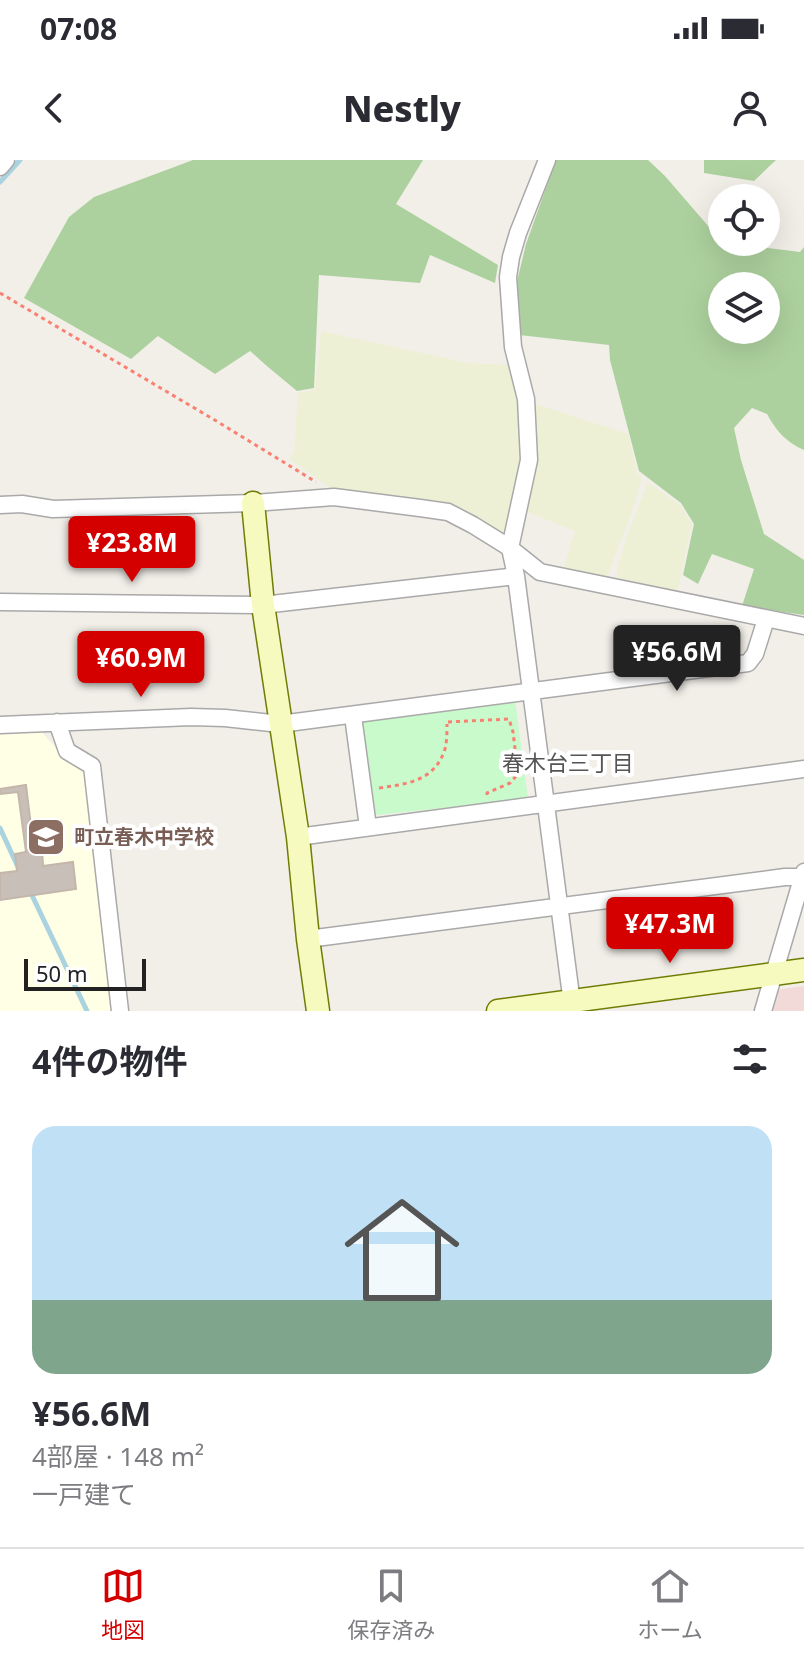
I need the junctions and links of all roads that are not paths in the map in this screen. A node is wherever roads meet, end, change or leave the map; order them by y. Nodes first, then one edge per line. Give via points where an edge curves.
1 (6, 160) edge
2 (547, 160) edge
3 (0, 167) edge
4 (253, 503) junction
5 (0, 505) edge
6 (510, 548) junction
7 (516, 576) junction
8 (0, 602) edge
9 (263, 605) junction
10 (766, 619) junction
11 (804, 626) edge
12 (531, 692) junction
13 (353, 716) junction
14 (57, 722) junction
15 (280, 724) junction
16 (0, 725) edge
17 (804, 769) edge
18 (546, 804) junction
19 (368, 827) junction
20 (298, 837) junction
21 (803, 875) edge
22 (559, 905) junction
23 (308, 939) junction
24 (804, 970) edge
25 (774, 974) junction
26 (573, 1006) edge
27 (120, 1011) edge
28 (318, 1011) edge
29 (498, 1011) edge
30 (763, 1011) edge

1 - 3 street
2 - 6 street via 518,233 508,277 529,460
4 - 5 street via 53,509
4 - 6 street via 334,497 448,512
4 - 9 street
6 - 7 street
6 - 10 street via 540,572
7 - 9 street
7 - 12 street
8 - 9 street
9 - 15 street
10 - 11 street
10 - 12 street via 748,663
12 - 13 street
12 - 18 street
13 - 15 street
13 - 19 street
14 - 15 street via 191,717
14 - 16 street
14 - 27 street via 67,751 92,766
15 - 20 street
17 - 18 street
18 - 19 street
18 - 22 street
19 - 20 street
20 - 23 street
21 - 22 street
21 - 25 street
22 - 23 street
22 - 26 street
23 - 28 street
24 - 25 street
25 - 26 street
25 - 30 street
26 - 29 street

